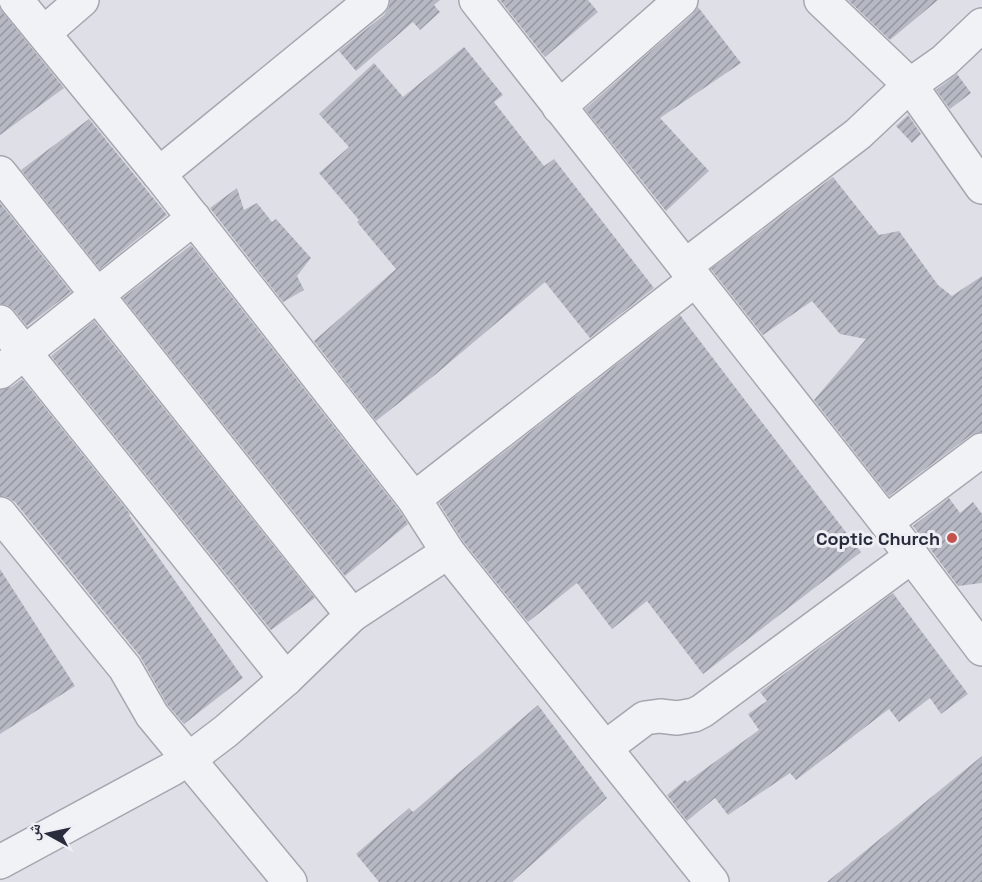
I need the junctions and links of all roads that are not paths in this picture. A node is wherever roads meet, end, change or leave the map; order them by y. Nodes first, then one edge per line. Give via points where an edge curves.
1 (16, 0) edge
2 (82, 0) edge
3 (372, 0) edge
4 (476, 0) edge
5 (681, 0) edge
6 (821, 0) edge
7 (982, 25) edge
8 (44, 33) junction
9 (910, 85) junction
10 (559, 107) junction
11 (0, 173) edge
12 (159, 174) junction
13 (982, 187) edge
14 (194, 218) junction
15 (690, 273) junction
16 (98, 295) junction
17 (0, 322) edge
18 (12, 362) edge
19 (982, 450) edge
20 (414, 499) junction
21 (0, 514) edge
22 (885, 522) junction
23 (448, 552) junction
24 (912, 556) junction
25 (352, 615) junction
26 (982, 649) edge
27 (286, 679) junction
28 (605, 748) junction
29 (188, 759) junction
30 (0, 862) edge
31 (290, 882) edge
32 (712, 882) edge

1 - 8 street
2 - 8 street
3 - 12 street
4 - 10 street
5 - 10 street
6 - 9 street
7 - 9 street via 944,61
8 - 12 street
9 - 13 street
9 - 15 street via 858,134
10 - 15 street
11 - 16 street
12 - 14 street
14 - 16 street
14 - 20 street
15 - 20 street
15 - 22 street
16 - 18 street
16 - 25 street
17 - 18 street
18 - 27 street
19 - 22 street
20 - 23 street
21 - 29 street via 125,668 152,715
22 - 24 street
23 - 25 street
23 - 28 street
24 - 26 street
24 - 28 street via 702,711 677,718 645,718
25 - 27 street
27 - 29 street
28 - 32 street
29 - 30 street
29 - 31 street

